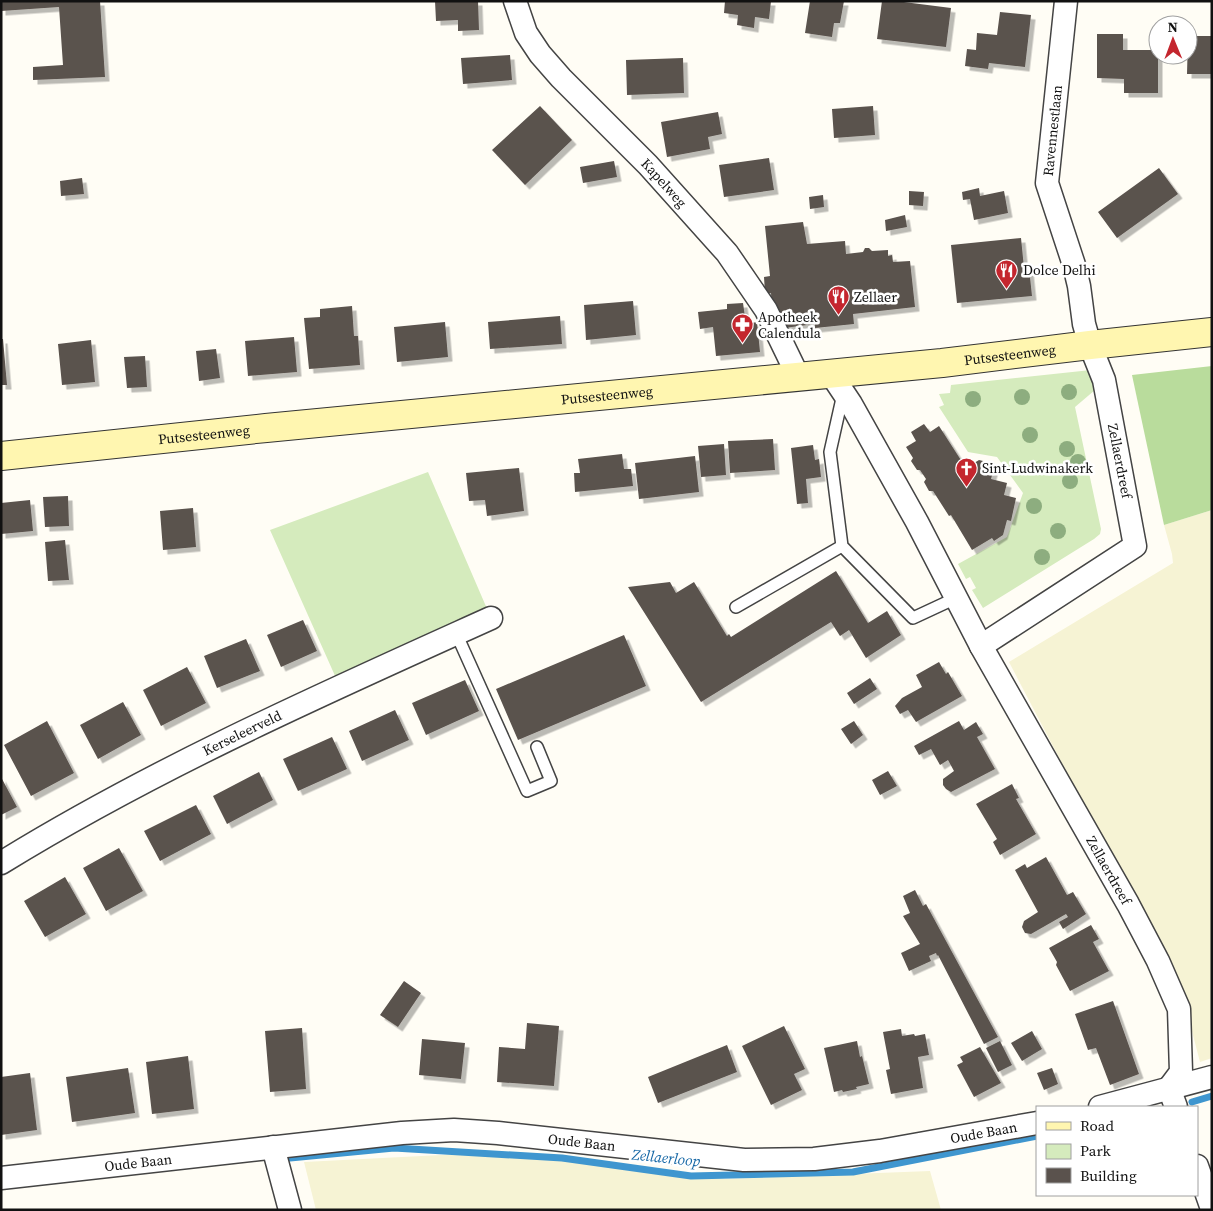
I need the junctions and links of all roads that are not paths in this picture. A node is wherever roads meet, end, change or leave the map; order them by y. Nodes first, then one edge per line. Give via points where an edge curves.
1 (515, 1) edge
2 (1066, 1) edge
3 (1212, 332) edge
4 (1090, 345) junction
5 (798, 376) junction
6 (837, 383) junction
7 (1, 456) edge
8 (842, 546) junction
9 (956, 598) junction
10 (736, 607) dead end
11 (491, 618) dead end
12 (456, 633) junction
13 (981, 646) junction
14 (537, 747) dead end
15 (1, 863) edge
16 (1212, 1077) edge
17 (1173, 1098) edge
18 (1108, 1106) edge
19 (1036, 1123) edge
20 (273, 1147) junction
21 (1198, 1169) edge
22 (1, 1178) edge
23 (1212, 1209) edge
24 (290, 1210) edge

1 - 5 street, Kapelweg via 526,34 540,54 648,165 727,253 766,310
2 - 4 street, Ravennestlaan via 1047,183 1074,265
3 - 4 main road, Putsesteenweg
4 - 6 main road, Putsesteenweg via 961,361
4 - 13 street, Zellaerdreef via 1104,380 1135,546
5 - 6 main road, Putsesteenweg
5 - 7 main road, Putsesteenweg
6 - 8 lane via 830,452
6 - 9 street, Zellaerdreef
8 - 9 lane via 913,618
8 - 10 lane
9 - 13 street, Zellaerdreef
11 - 12 street, Kerseleerveld
12 - 14 lane via 528,791 551,781
12 - 15 street, Kerseleerveld via 233,737
13 - 17 street, Zellaerdreef via 1128,904 1158,960 1179,1009 1180,1072
16 - 17 street
17 - 18 street
19 - 20 street, Oude Baan via 880,1151 814,1159 744,1160 454,1130 402,1132
20 - 22 street, Oude Baan
20 - 24 street
21 - 23 street

